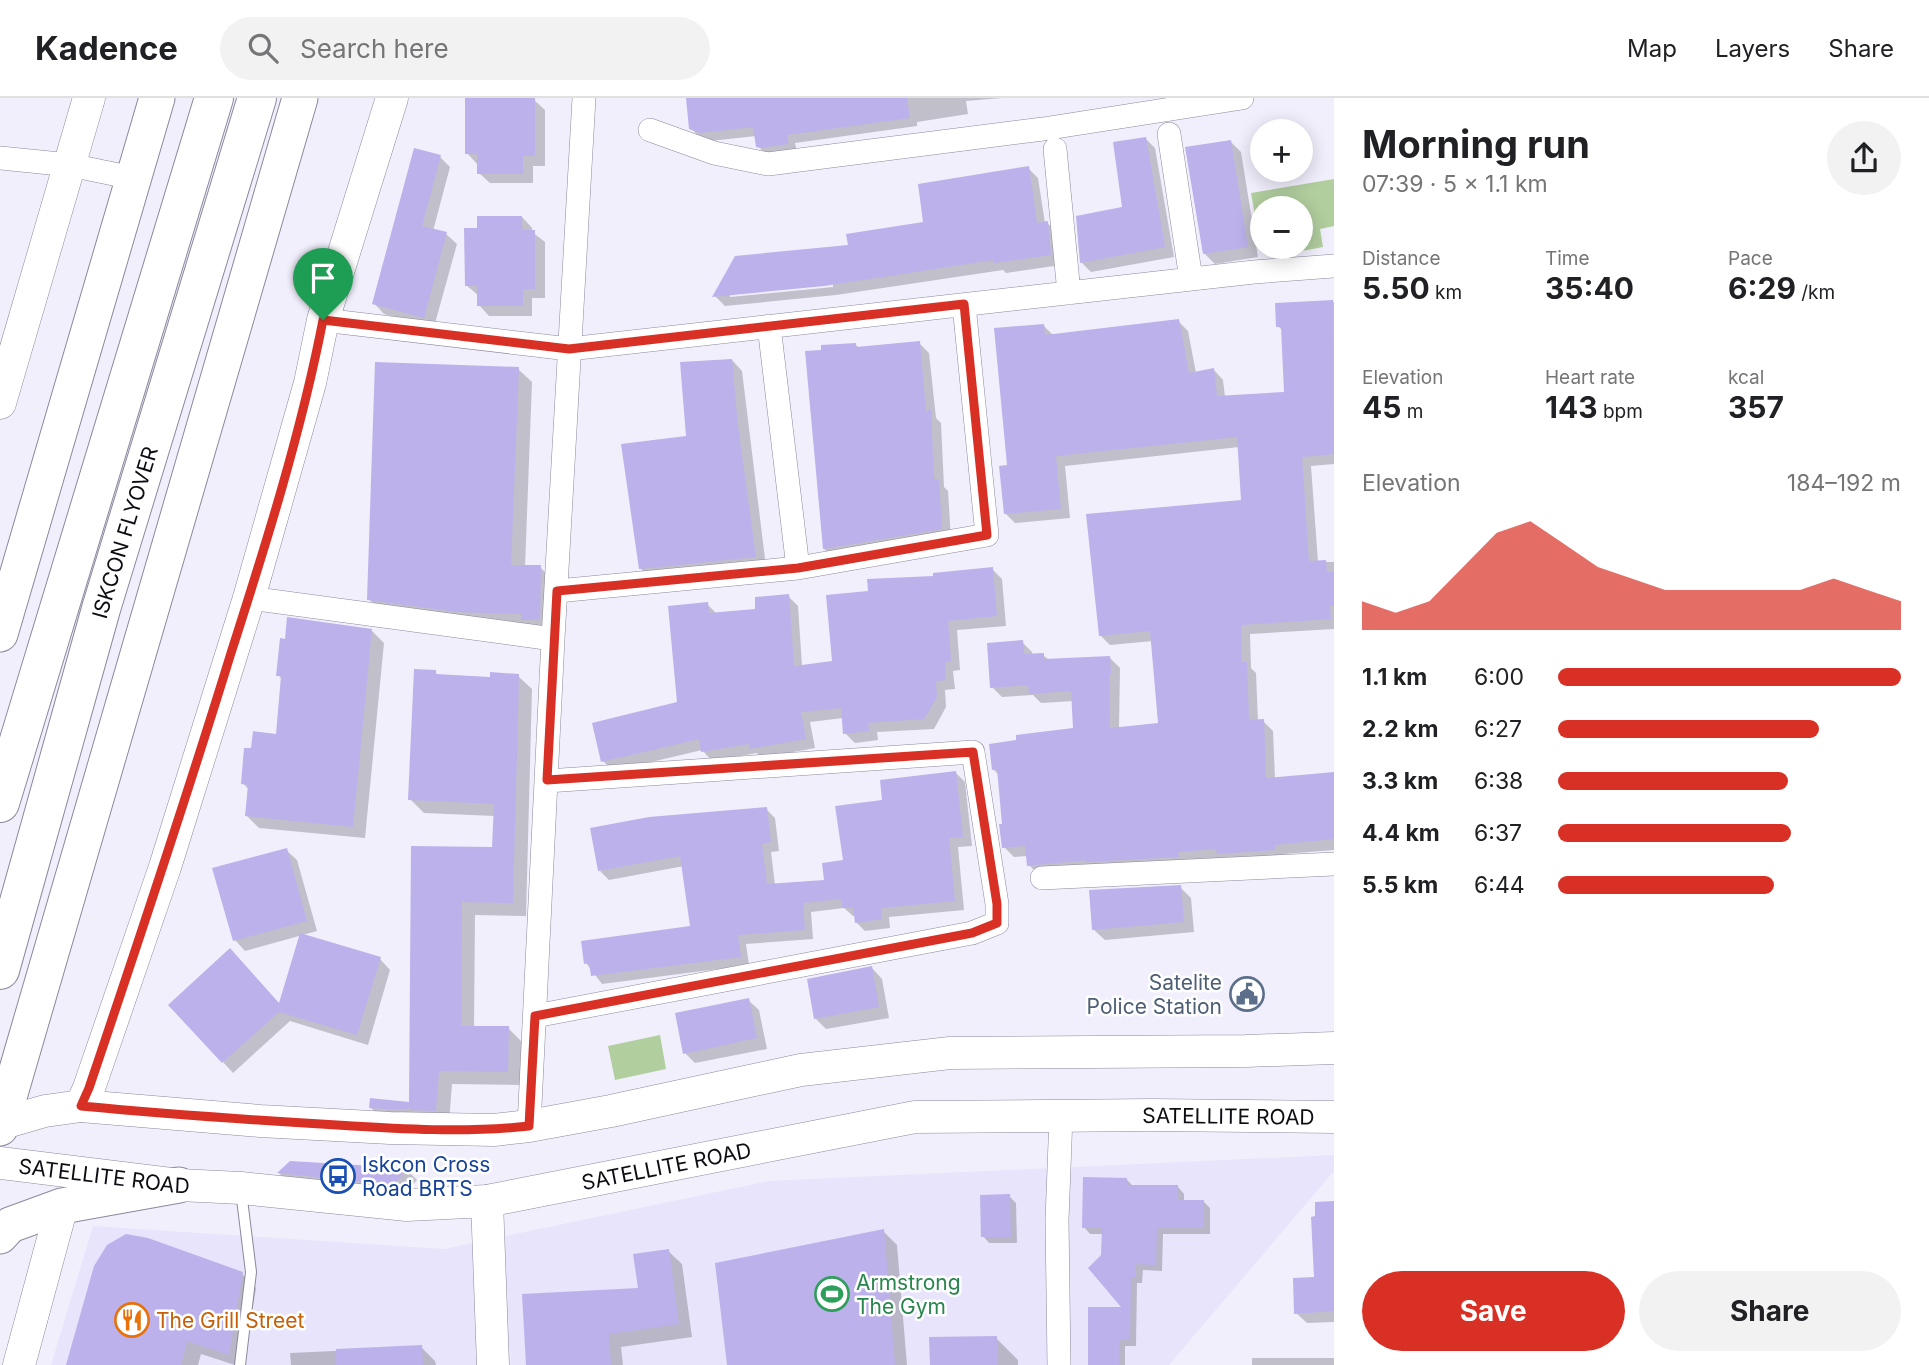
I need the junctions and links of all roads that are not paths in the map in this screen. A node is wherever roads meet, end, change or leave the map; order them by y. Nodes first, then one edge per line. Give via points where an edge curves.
1 (89, 98) edge
2 (157, 98) edge
3 (214, 98) edge
4 (257, 98) edge
5 (300, 98) edge
6 (392, 98) edge
7 (584, 98) edge
8 (1242, 98) edge
9 (650, 130) dead end
10 (1169, 134) dead end
11 (1055, 149) dead end
12 (0, 158) edge
13 (70, 165) junction
14 (134, 178) junction
15 (1334, 266) edge
16 (1191, 279) junction
17 (1069, 293) junction
18 (964, 304) junction
19 (323, 320) junction
20 (769, 326) junction
21 (569, 349) junction
22 (0, 403) edge
23 (798, 568) junction
24 (557, 591) junction
25 (249, 598) junction
26 (0, 634) edge
27 (553, 639) junction
28 (547, 780) junction
29 (0, 803) edge
30 (1334, 864) edge
31 (1042, 878) dead end
32 (0, 970) edge
33 (535, 1016) junction
34 (1334, 1048) edge
35 (81, 1106) junction
36 (1061, 1116) junction
37 (1334, 1117) edge
38 (0, 1125) edge
39 (529, 1126) junction
40 (0, 1163) edge
41 (179, 1185) junction
42 (241, 1188) junction
43 (487, 1201) junction
44 (62, 1206) junction
45 (0, 1236) edge
46 (19, 1365) edge
47 (240, 1365) edge
48 (493, 1365) edge
49 (1059, 1365) edge

1 - 13 main road
2 - 14 main road
3 - 29 highway, ISKCON FLYOVER
4 - 32 highway, ISKCON FLYOVER via 101,609
5 - 38 main road
6 - 19 main road
7 - 21 street
8 - 9 street via 768,164 714,153
10 - 16 street
11 - 17 street
12 - 13 street
13 - 14 street
13 - 22 main road
14 - 26 main road
15 - 16 street
16 - 17 street
17 - 18 street
18 - 20 street
18 - 23 street via 987,535
19 - 21 street
19 - 25 main road via 310,383
20 - 21 street
20 - 23 street
21 - 24 street
23 - 24 street
24 - 27 street
25 - 27 street
25 - 35 main road via 165,867
27 - 28 street
28 - 33 street
28 - 33 street via 973,752 997,923 972,933
30 - 31 street
33 - 39 street
34 - 39 main road via 950,1053 801,1070
35 - 38 main road
35 - 39 main road via 390,1128
36 - 37 main road, SATELLITE ROAD
36 - 43 main road, SATELLITE ROAD via 915,1117
36 - 49 street
40 - 41 main road, SATELLITE ROAD
41 - 42 main road, SATELLITE ROAD
41 - 44 main road
42 - 43 main road, SATELLITE ROAD via 407,1205
42 - 47 lane via 251,1272
43 - 48 main road
44 - 45 main road via 10,1225
44 - 46 main road

